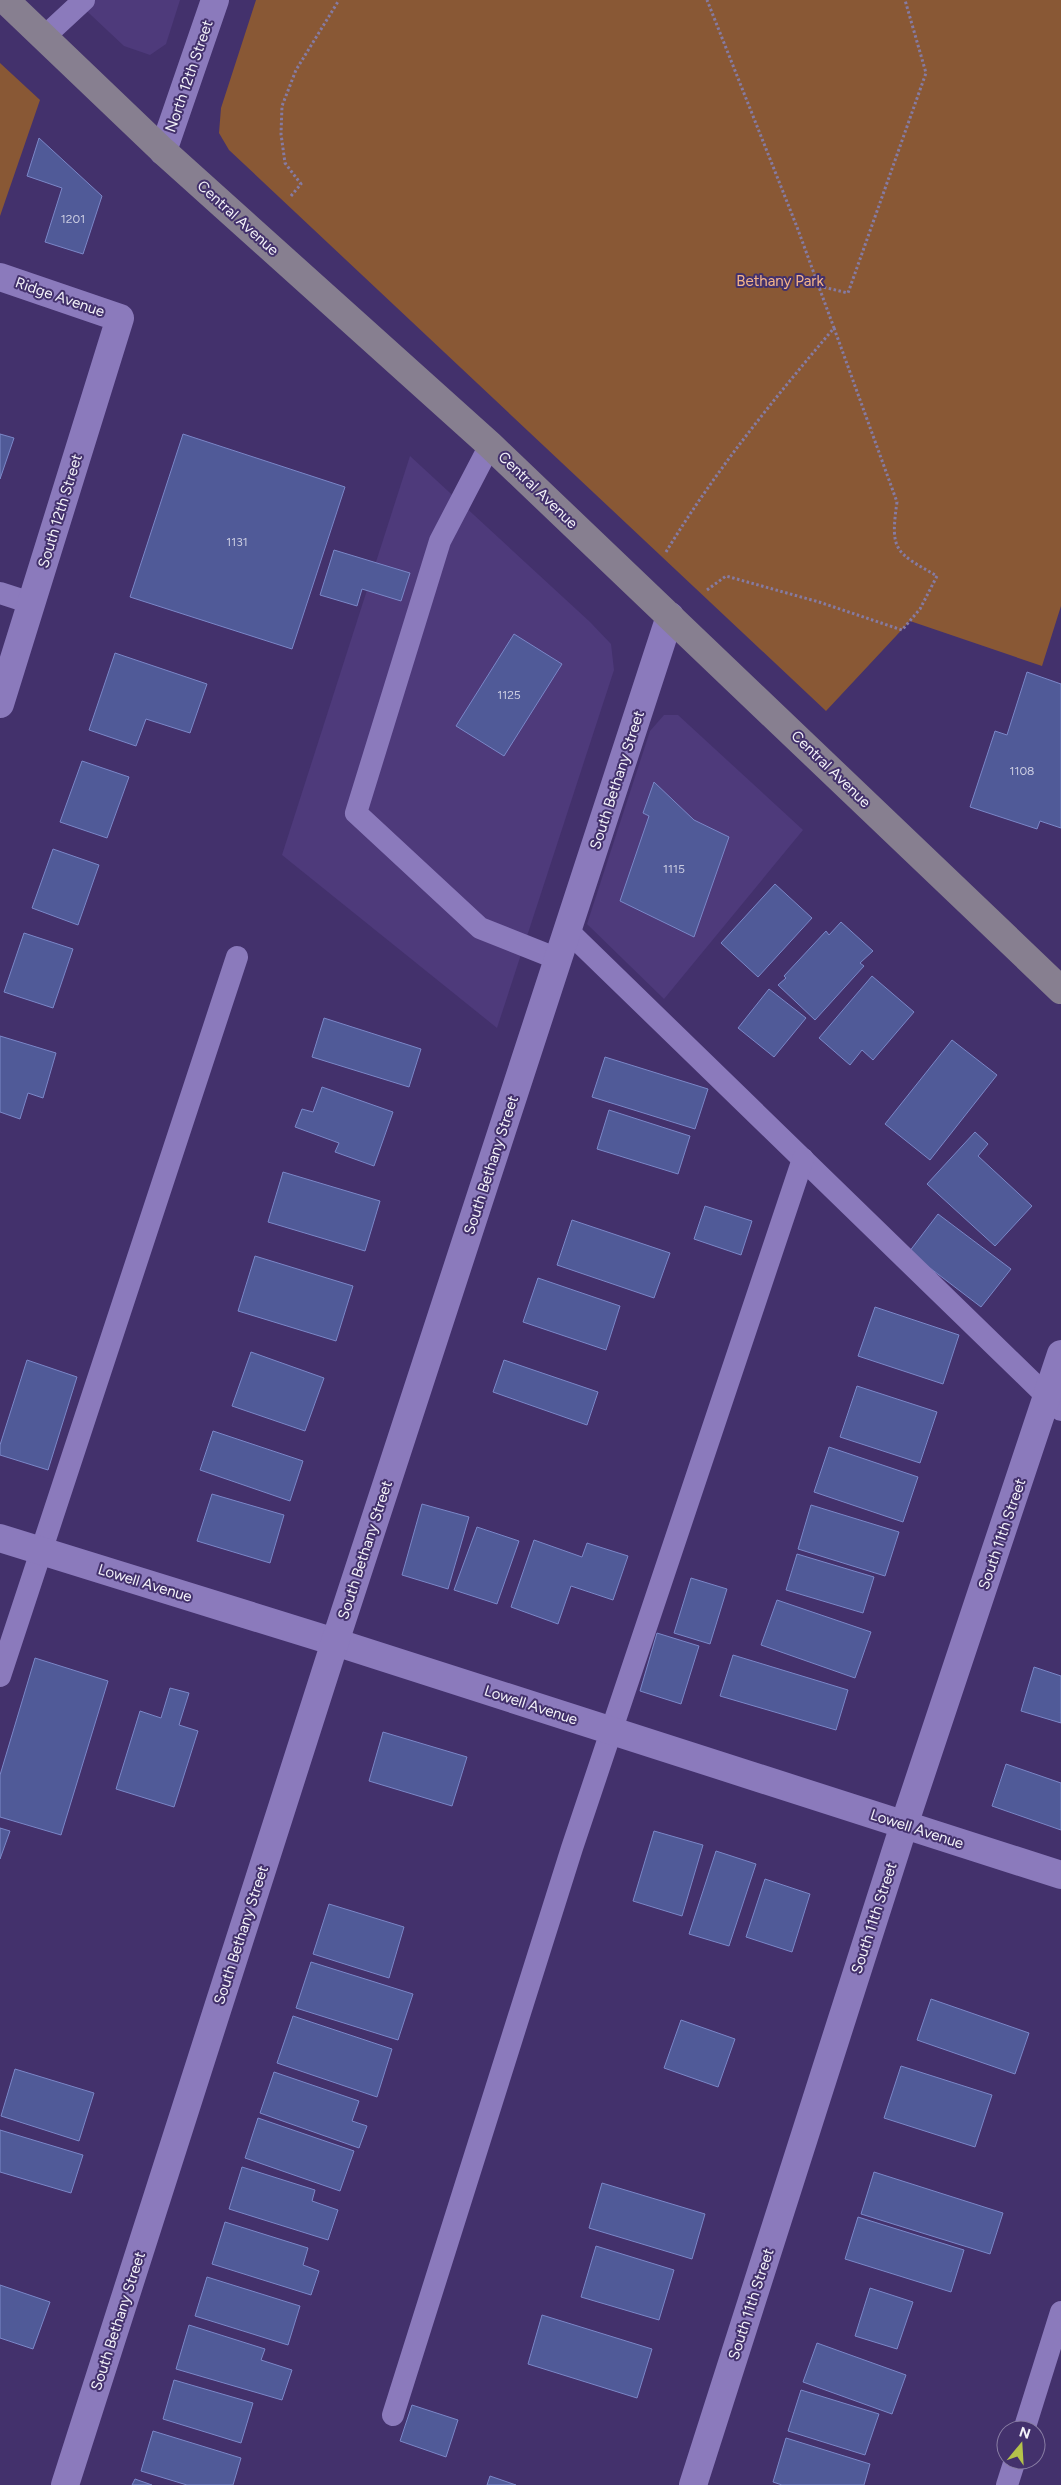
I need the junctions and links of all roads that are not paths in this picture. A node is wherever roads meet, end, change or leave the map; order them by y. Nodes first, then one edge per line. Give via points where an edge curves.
1 (5, 0) edge
2 (84, 0) edge
3 (215, 0) edge
4 (43, 38) junction
5 (163, 152) junction
6 (0, 277) edge
7 (120, 318) joint
8 (490, 445) junction
9 (0, 593) edge
10 (31, 603) junction
11 (670, 616) junction
12 (0, 704) edge
13 (568, 931) junction
14 (237, 957) dead end
15 (558, 959) junction
16 (1061, 990) edge
17 (803, 1159) junction
18 (1061, 1354) edge
19 (1054, 1403) edge
20 (0, 1538) edge
21 (40, 1551) junction
22 (335, 1642) junction
23 (0, 1676) edge
24 (613, 1731) junction
25 (904, 1824) junction
26 (1061, 1875) edge
27 (1061, 2312) edge
28 (393, 2415) dead end
29 (1027, 2420) edge
30 (1012, 2470) edge
31 (65, 2485) edge
32 (693, 2485) edge
33 (1007, 2485) edge

1 - 4 main road, Central Avenue
2 - 4 lane
3 - 5 street, North 12th Street
4 - 5 main road, Central Avenue
5 - 8 main road, Central Avenue
6 - 7 street, Ridge Avenue
7 - 10 street, South 12th Street
8 - 11 main road, Central Avenue
8 - 15 lane via 440,541 356,813 480,928
9 - 10 lane
10 - 12 street, South 12th Street
11 - 13 street, South Bethany Street
11 - 16 main road, Central Avenue
13 - 15 street, South Bethany Street
13 - 17 lane
14 - 21 lane
15 - 22 street, South Bethany Street
17 - 19 lane
17 - 24 lane
18 - 19 street, South 11th Street
19 - 25 street, South 11th Street
20 - 21 street, Lowell Avenue
21 - 22 street, Lowell Avenue
21 - 23 lane
22 - 24 street, Lowell Avenue
22 - 31 street, South Bethany Street
24 - 25 street, Lowell Avenue
24 - 28 lane
25 - 26 street, Lowell Avenue
25 - 32 street, South 11th Street
27 - 29 lane
30 - 33 lane

